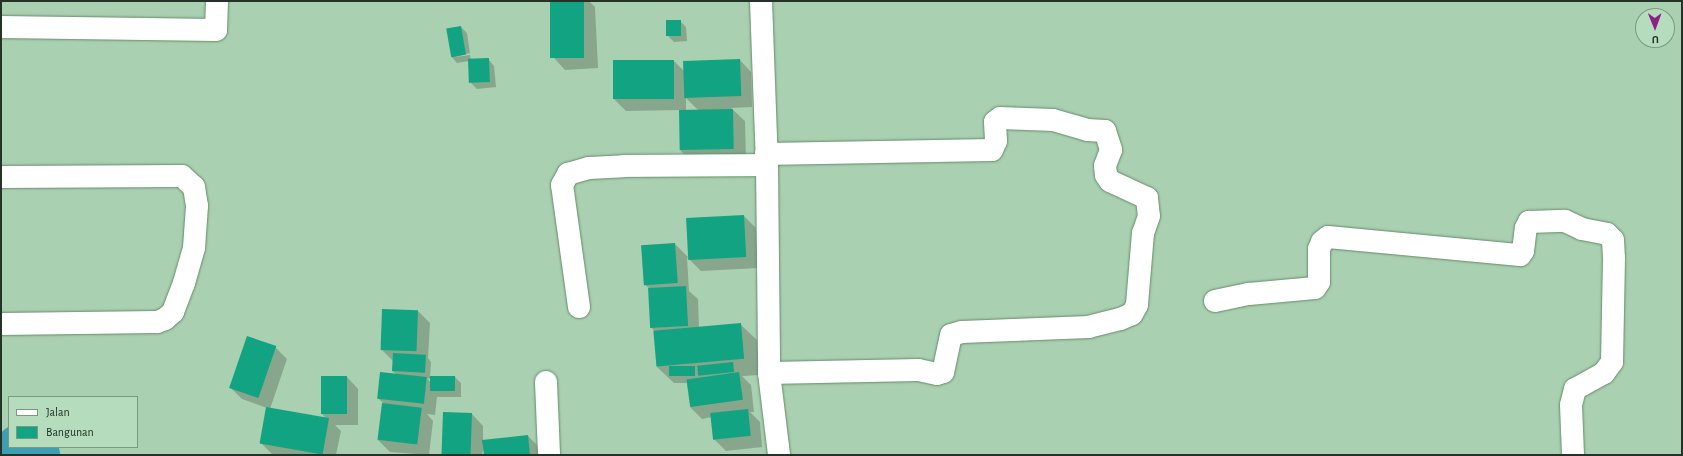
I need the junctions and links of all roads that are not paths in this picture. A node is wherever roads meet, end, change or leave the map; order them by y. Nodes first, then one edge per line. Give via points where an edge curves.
1 (217, 1) edge
2 (761, 1) edge
3 (1, 27) edge
4 (766, 159) junction
5 (1, 177) edge
6 (1215, 301) dead end
7 (579, 307) dead end
8 (1, 324) edge
9 (769, 373) junction
10 (546, 382) dead end
11 (549, 455) edge
12 (779, 455) edge
13 (1572, 455) edge

1 - 3 street via 216,30
2 - 4 street
4 - 7 street via 589,168 568,174 562,185
4 - 9 street
4 - 9 street via 992,150 996,141 995,122 1000,118 1053,120 1087,130 1105,131 1111,150 1105,166 1106,175 1110,181 1147,198 1149,216 1143,233 1137,305 1132,314 1120,319 1089,327 962,332 951,335 943,372 937,374 918,370
5 - 8 street via 182,176 194,188 197,206 192,255 173,312 165,319 157,322
6 - 13 street via 1249,294 1316,288 1319,282 1319,249 1328,237 1520,255 1523,252 1526,228 1533,221 1565,221 1582,229 1607,234 1613,240 1614,258 1612,362 1604,373 1575,389 1571,405
9 - 12 street
10 - 11 street

